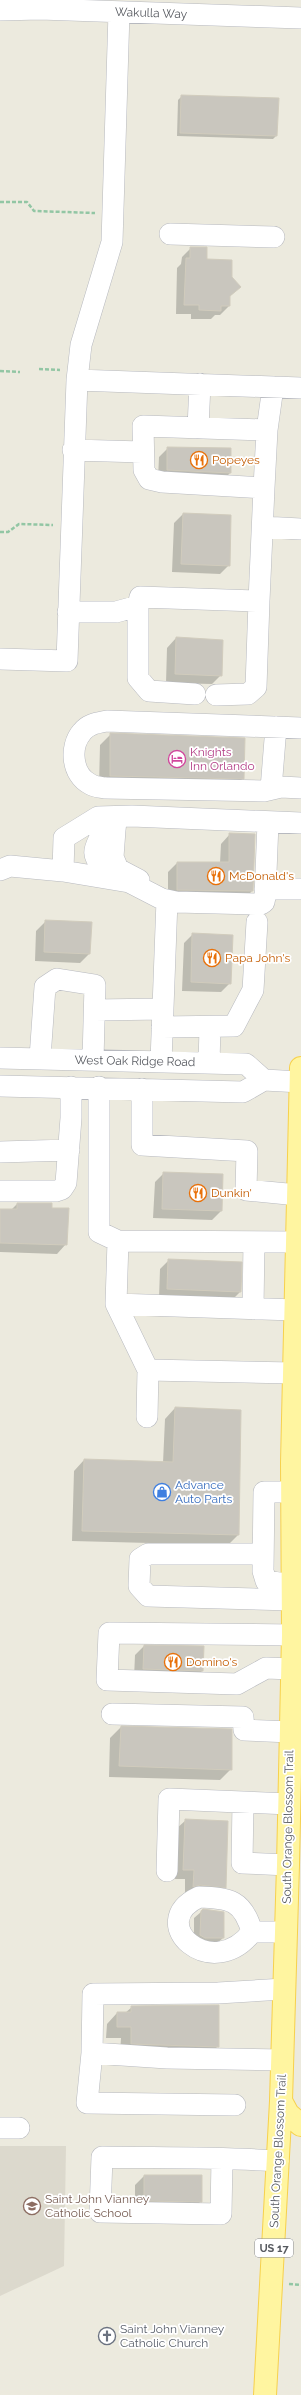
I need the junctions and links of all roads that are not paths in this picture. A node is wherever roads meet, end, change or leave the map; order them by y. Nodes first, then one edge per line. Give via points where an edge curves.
1 (244, 8) edge
2 (0, 10) edge
3 (119, 12) junction
4 (301, 18) edge
5 (170, 234) dead end
6 (274, 237) dead end
7 (70, 372) junction
8 (200, 384) junction
9 (273, 387) junction
10 (301, 388) edge
11 (198, 428) junction
12 (267, 430) junction
13 (73, 450) junction
14 (142, 452) junction
15 (264, 488) junction
16 (263, 527) junction
17 (301, 529) edge
18 (259, 601) junction
19 (138, 606) junction
20 (68, 612) junction
21 (0, 659) edge
22 (195, 694) dead end
23 (216, 695) dead end
24 (276, 727) junction
25 (301, 728) edge
26 (301, 788) edge
27 (271, 789) junction
28 (116, 823) junction
29 (268, 823) junction
30 (301, 823) edge
31 (0, 870) edge
32 (63, 871) junction
33 (301, 889) edge
34 (265, 893) junction
35 (167, 900) junction
36 (257, 922) dead end
37 (95, 1010) junction
38 (163, 1018) junction
39 (210, 1028) junction
40 (1, 1056) edge
41 (40, 1058) junction
42 (93, 1060) junction
43 (161, 1062) junction
44 (209, 1063) junction
45 (301, 1068) edge
46 (264, 1080) junction
47 (301, 1082) edge
48 (0, 1086) edge
49 (71, 1087) junction
50 (99, 1087) junction
51 (142, 1089) junction
52 (68, 1150) junction
53 (0, 1152) edge
54 (0, 1191) edge
55 (298, 1195) junction
56 (118, 1241) junction
57 (254, 1242) junction
58 (297, 1242) junction
59 (116, 1304) junction
60 (253, 1308) junction
61 (295, 1310) junction
62 (148, 1370) junction
63 (294, 1373) junction
64 (147, 1417) dead end
65 (292, 1492) junction
66 (263, 1554) junction
67 (292, 1593) junction
68 (293, 1635) junction
69 (292, 1669) junction
70 (112, 1714) dead end
71 (291, 1732) junction
72 (243, 1802) junction
73 (289, 1804) junction
74 (288, 1865) junction
75 (167, 1871) dead end
76 (252, 1932) dead end
77 (286, 1932) junction
78 (284, 1990) junction
79 (92, 2053) junction
80 (282, 2060) junction
81 (281, 2101) junction
82 (235, 2105) dead end
83 (301, 2125) edge
84 (222, 2159) junction
85 (278, 2161) junction
86 (265, 2395) edge

1 - 3 street, Wakulla Way
1 - 4 street, Wakulla Way
2 - 3 street, Wakulla Way
3 - 7 street via 112,242 81,345
5 - 6 street
7 - 8 street
7 - 13 street
8 - 9 street
8 - 11 street
9 - 10 street
9 - 12 street
11 - 12 street
11 - 14 street via 143,426
12 - 15 street
13 - 14 street
13 - 20 street
14 - 15 street via 144,470 149,479
15 - 16 street
16 - 17 street
16 - 18 street
18 - 19 street via 140,597
18 - 23 street via 256,687 248,694
19 - 20 street via 116,612
19 - 22 street via 138,678 149,691
20 - 21 street via 67,661
24 - 25 street
24 - 27 street
24 - 27 street via 107,721 91,724 81,732 73,756 76,769 83,778 90,784 105,788 264,791
26 - 27 street
28 - 29 street
28 - 32 street via 98,817 64,838
28 - 34 street via 114,857 118,869 157,890 170,894
29 - 30 street
29 - 34 street
31 - 32 street via 10,866
32 - 35 street via 129,882
33 - 34 street
34 - 35 street via 264,902 261,904
35 - 38 street
36 - 39 street via 253,990 234,1026
37 - 38 street
37 - 41 street via 96,985 57,980 45,987
37 - 42 street
38 - 39 street
38 - 43 street
39 - 44 street
40 - 41 street, West Oak Ridge Road
41 - 42 street, West Oak Ridge Road
42 - 43 street, West Oak Ridge Road
43 - 44 street, West Oak Ridge Road
44 - 46 street, West Oak Ridge Road via 246,1064
45 - 47 main road, South Orange Blossom Trail / US 17
46 - 47 street
46 - 51 street via 243,1092
47 - 55 main road, South Orange Blossom Trail / US 17
48 - 49 street
49 - 50 street
49 - 52 street
50 - 51 street
50 - 56 street via 99,1232
51 - 55 street via 142,1145 247,1150 246,1190
52 - 53 street
52 - 54 street via 66,1183 62,1189
55 - 58 main road, South Orange Blossom Trail / US 17
56 - 57 street
56 - 59 street
57 - 58 street
57 - 60 street
58 - 61 main road, South Orange Blossom Trail / US 17
59 - 60 street
59 - 62 street
60 - 61 street
61 - 63 main road, South Orange Blossom Trail / US 17
62 - 63 street
62 - 64 street
63 - 65 main road, South Orange Blossom Trail / US 17
65 - 66 street via 264,1492
65 - 67 main road, South Orange Blossom Trail / US 17
66 - 67 street via 266,1581
66 - 67 street via 148,1554 140,1559 139,1586 148,1596
67 - 68 main road, South Orange Blossom Trail / US 17
68 - 69 main road, South Orange Blossom Trail / US 17
68 - 69 street via 108,1634 107,1680 237,1684 266,1668
69 - 71 main road, South Orange Blossom Trail / US 17
70 - 71 street via 244,1717 244,1730
71 - 73 main road, South Orange Blossom Trail / US 17
72 - 73 street
72 - 74 street via 242,1863
72 - 75 street via 169,1799
73 - 74 main road, South Orange Blossom Trail / US 17
74 - 77 main road, South Orange Blossom Trail / US 17
76 - 77 street
77 - 78 main road, South Orange Blossom Trail / US 17
78 - 79 street via 93,1994
78 - 80 main road, South Orange Blossom Trail / US 17
79 - 80 street via 167,2058
79 - 82 street via 87,2104
80 - 81 main road, South Orange Blossom Trail / US 17
81 - 83 main road via 288,2114
81 - 85 main road, South Orange Blossom Trail / US 17
84 - 84 street via 102,2157 100,2212 221,2214
84 - 85 street
85 - 86 main road, South Orange Blossom Trail / US 17

